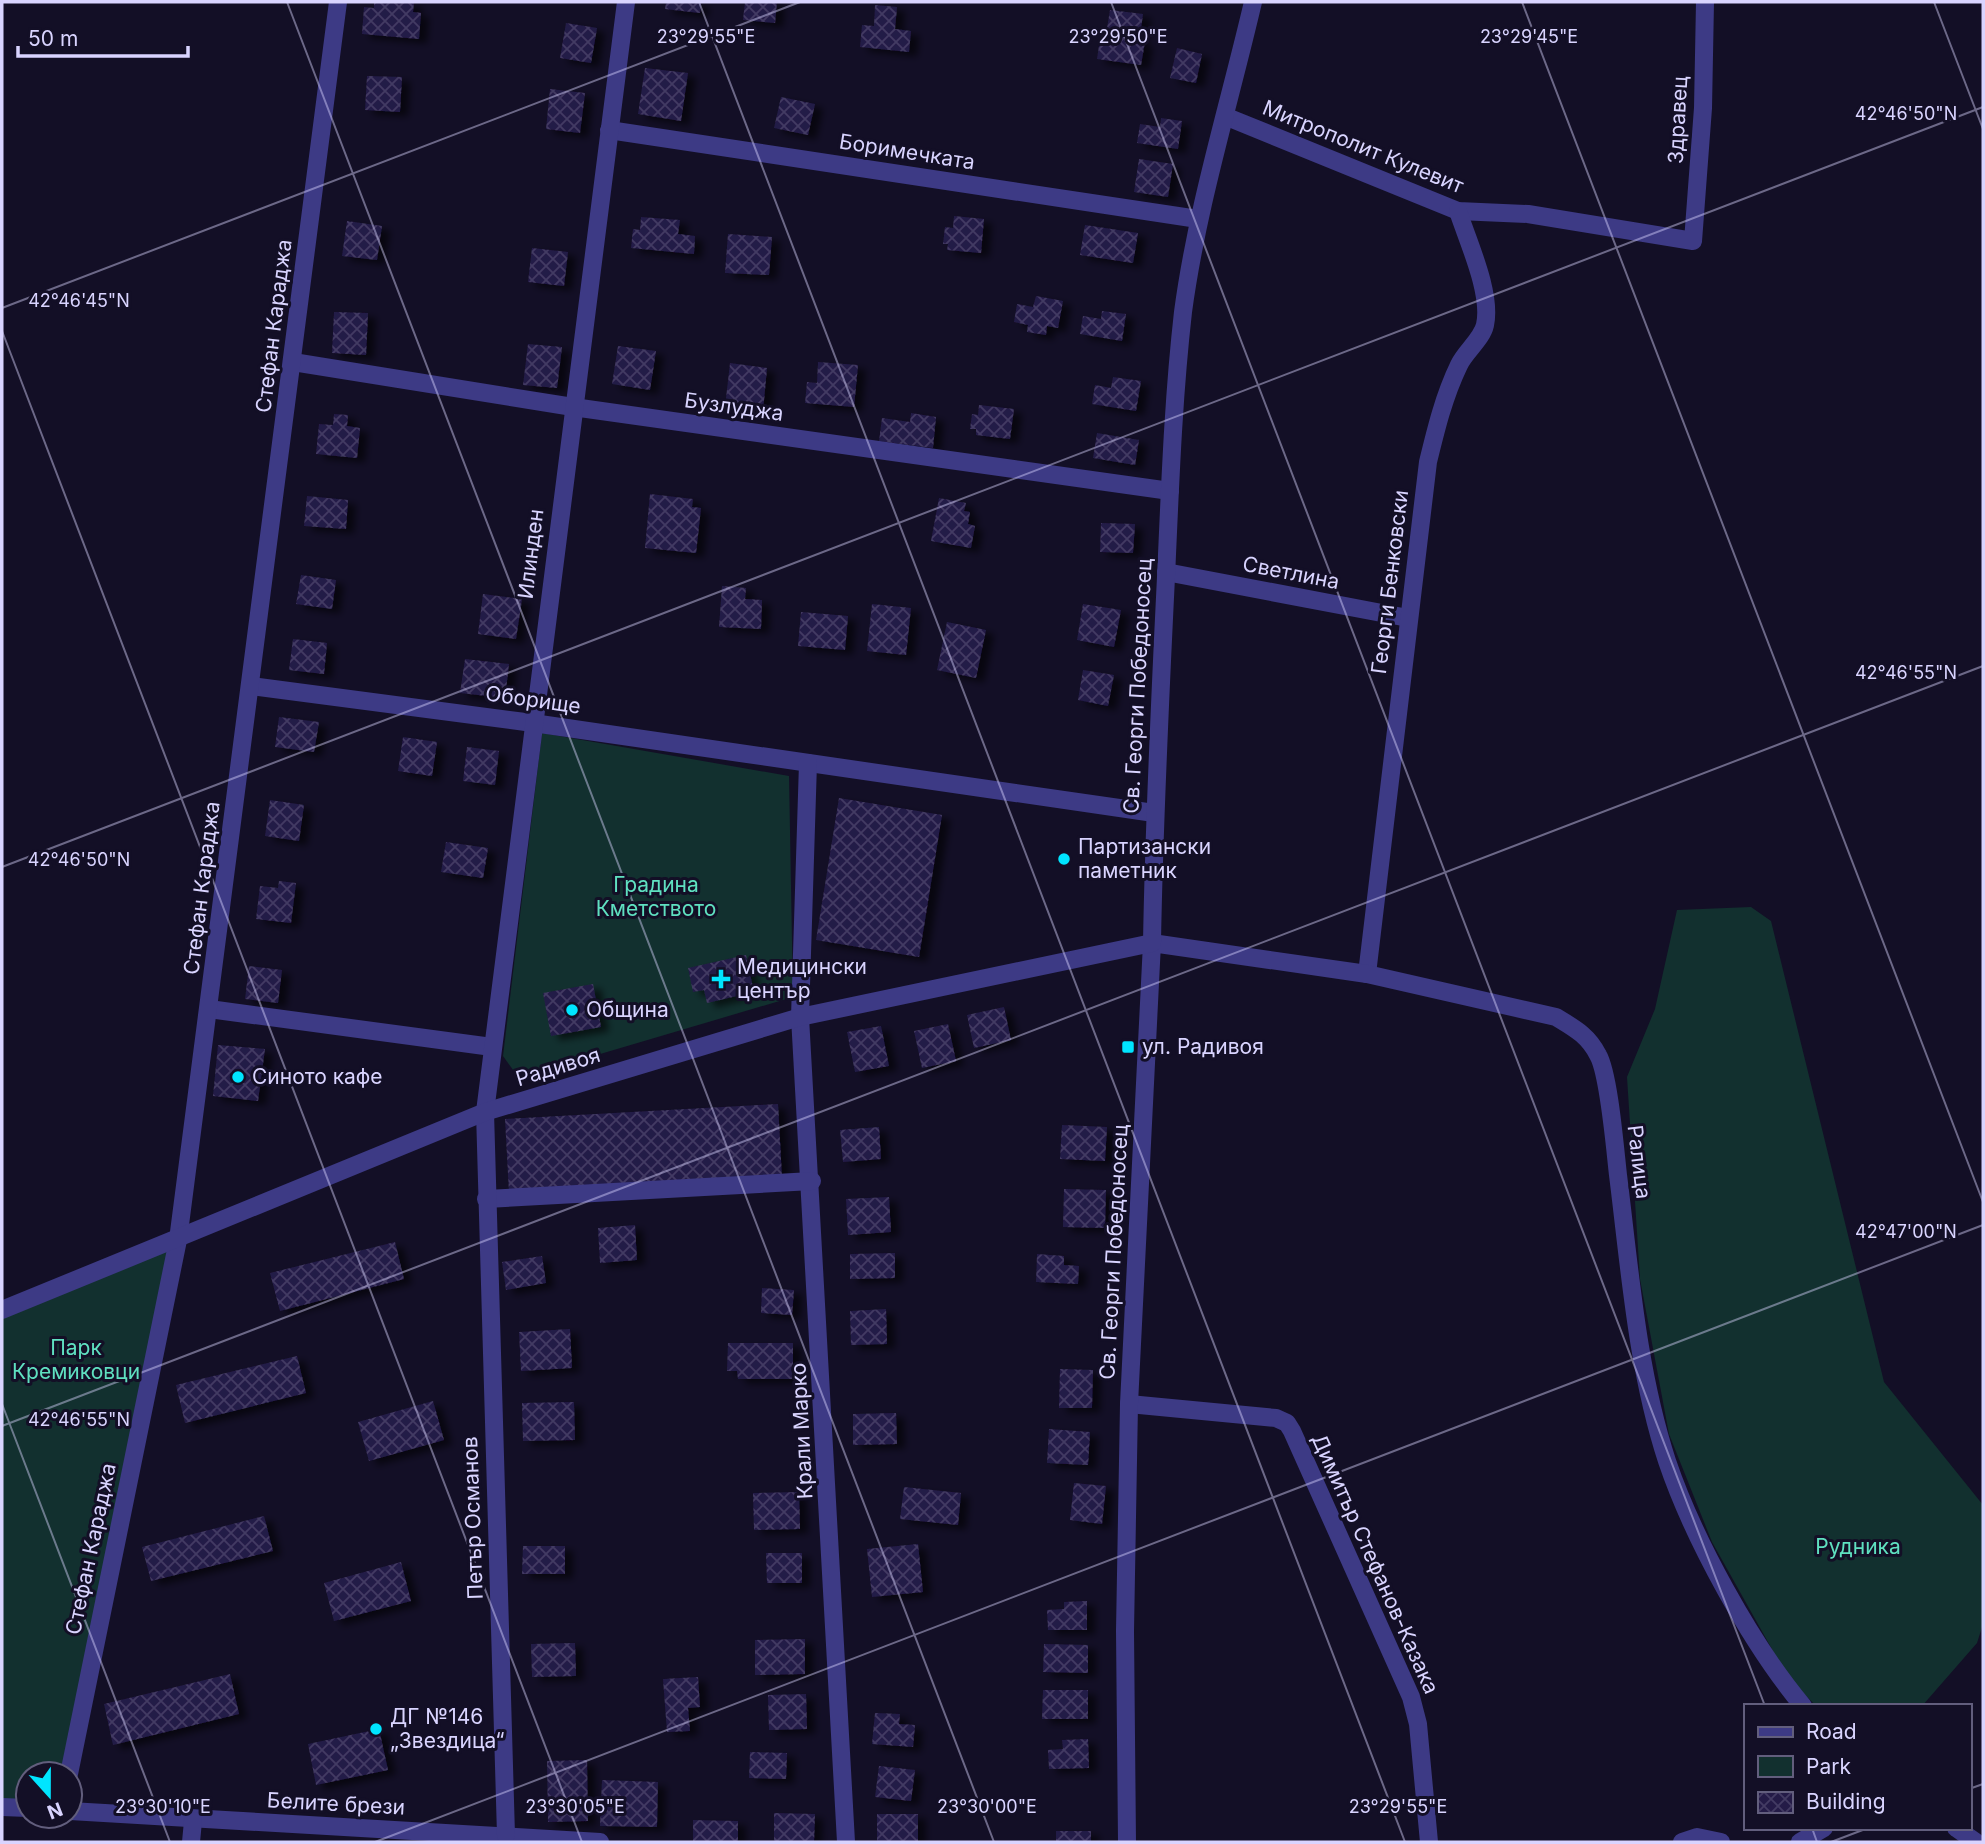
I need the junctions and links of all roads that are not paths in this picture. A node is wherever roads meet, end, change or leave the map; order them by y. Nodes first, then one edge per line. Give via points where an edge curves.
1 (338, 2) edge
2 (626, 2) edge
3 (1253, 2) edge
4 (1705, 2) edge
5 (1227, 117) junction
6 (609, 130) junction
7 (1458, 211) junction
8 (1198, 219) junction
9 (1693, 240) joint
10 (293, 362) junction
11 (573, 407) junction
12 (1170, 491) junction
13 (1166, 572) junction
14 (1408, 618) junction
15 (251, 686) junction
16 (533, 723) junction
17 (808, 763) junction
18 (1154, 813) junction
19 (1152, 943) junction
20 (1367, 974) junction
21 (209, 1009) junction
22 (800, 1017) junction
23 (492, 1047) junction
24 (485, 1112) junction
25 (812, 1181) junction
26 (485, 1199) junction
27 (178, 1240) junction
28 (2, 1310) edge
29 (1129, 1404) junction
30 (1801, 1704) edge
31 (72, 1760) edge
32 (84, 1812) edge
33 (193, 1821) junction
34 (1821, 1830) edge
35 (1959, 1830) edge
36 (506, 1835) junction
37 (1974, 1840) edge
38 (191, 1842) edge
39 (600, 1842) edge
40 (846, 1842) edge
41 (1127, 1842) edge
42 (1429, 1842) edge
43 (1682, 1842) edge
44 (1721, 1842) edge
45 (1800, 1842) edge

1 - 10 street, Стефан Караджа
2 - 6 street, Илинден
3 - 5 street, Св. Георги Победоносец
4 - 9 street, Здравец
5 - 7 street, Митрополит Кулевит
5 - 8 street, Св. Георги Победоносец
6 - 8 street, Боримечката
6 - 11 street, Илинден
7 - 9 street, Митрополит Кулевит via 1528,214
7 - 14 street, Георги Бенковски via 1480,280 1485,326 1460,363 1441,411 1428,462
8 - 12 street, Св. Георги Победоносец via 1183,312
10 - 11 street, Бузлуджа
10 - 15 street, Стефан Караджа
11 - 12 street, Бузлуджа
11 - 16 street, Илинден
12 - 13 street, Св. Георги Победоносец
13 - 14 street, Светлина
13 - 18 street, Св. Георги Победоносец
14 - 20 street, Георги Бенковски
15 - 16 street, Оборище
15 - 21 street, Стефан Караджа
16 - 17 street, Оборище
16 - 23 street, Илинден
17 - 18 street, Оборище
17 - 22 street
18 - 19 street, Св. Георги Победоносец
19 - 20 street, Ралица
19 - 22 street, Радивоя
19 - 29 street, Св. Георги Победоносец
20 - 30 street, Ралица via 1556,1017 1583,1032 1600,1057 1637,1328 1668,1462 1697,1531 1750,1631
21 - 23 street
21 - 27 street, Стефан Караджа
22 - 24 street, Радивоя
22 - 25 street, Крали Марко
23 - 24 street, Илинден
24 - 26 street, Петър Османов
24 - 27 street, Радивоя
25 - 26 street
25 - 40 street, Крали Марко
26 - 36 street, Петър Османов
27 - 28 street, Радивоя
27 - 31 street, Стефан Караджа
29 - 41 street, Св. Георги Победоносец
29 - 42 street, Димитър Стефанов-Казака via 1276,1418 1287,1423 1411,1697 1418,1724
32 - 33 street, Белите брези
33 - 36 street, Белите брези
33 - 38 street
34 - 45 street
35 - 37 street
36 - 39 street, Белите брези
43 - 44 street via 1697,1837

